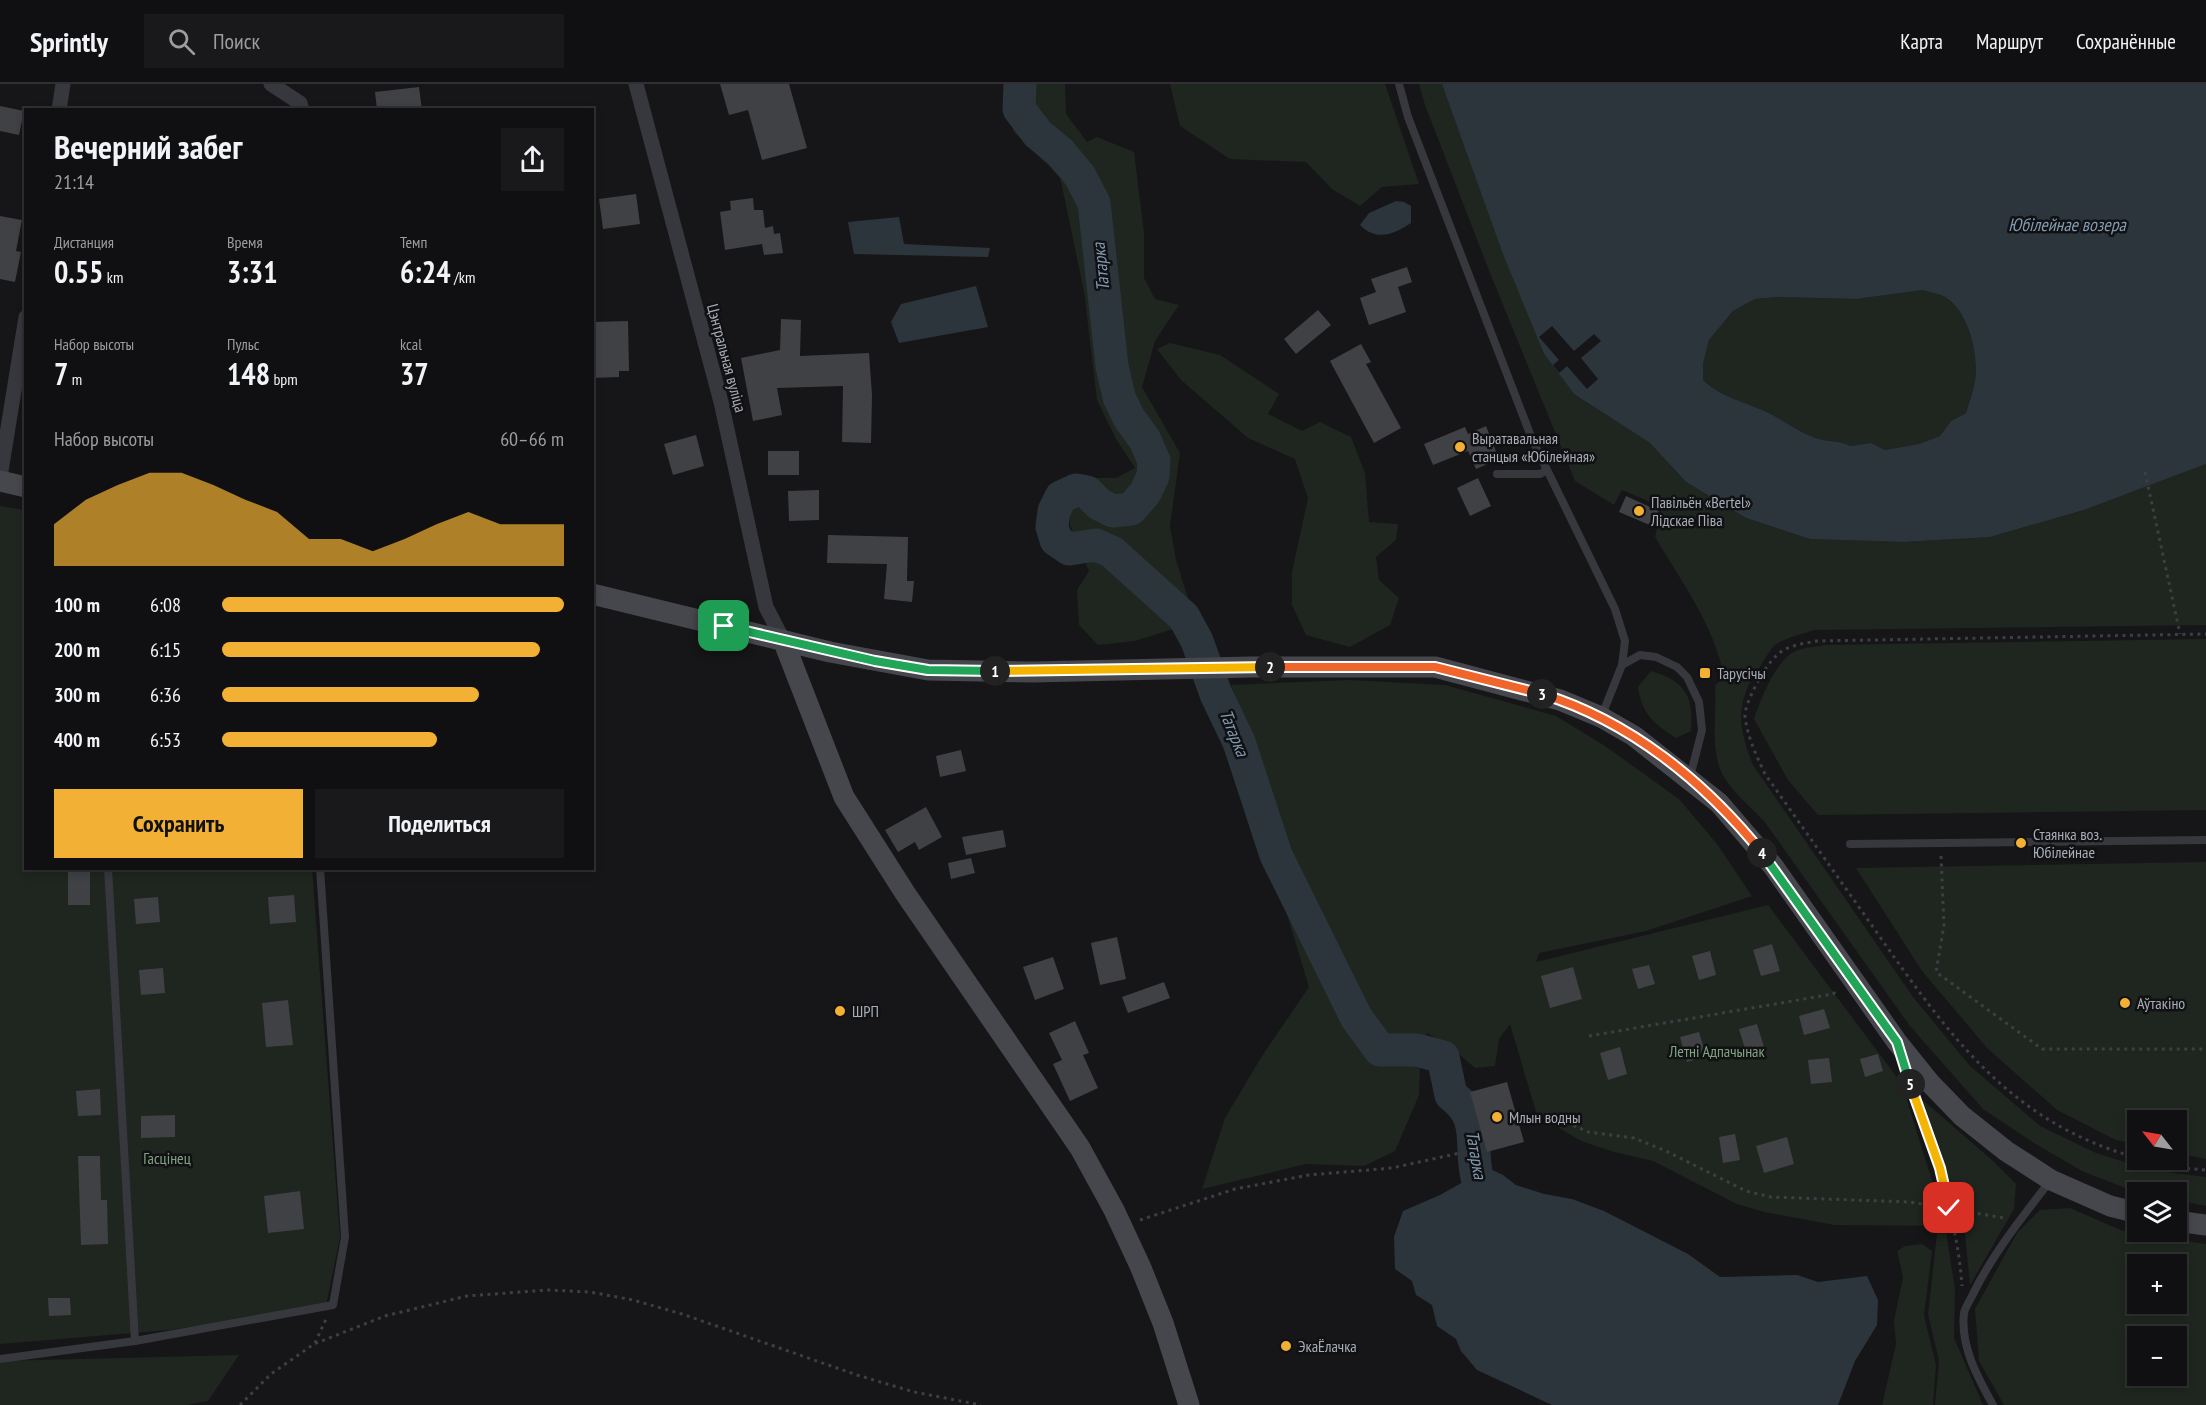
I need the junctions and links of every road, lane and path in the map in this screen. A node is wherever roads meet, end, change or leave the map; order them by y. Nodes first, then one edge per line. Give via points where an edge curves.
1 (63, 84) edge
2 (271, 84) edge
3 (636, 84) edge
4 (1399, 84) edge
5 (301, 106) edge
6 (59, 108) edge
7 (24, 329) edge
8 (1547, 470) junction
9 (2145, 472) dead end
10 (1497, 474) dead end
11 (0, 479) edge
12 (24, 486) edge
13 (594, 594) edge
14 (2180, 634) junction
15 (2206, 634) edge
16 (783, 640) junction
17 (1622, 665) junction
18 (1601, 717) junction
19 (1690, 778) junction
20 (2206, 840) edge
21 (1941, 843) junction
22 (1850, 844) dead end
23 (108, 870) edge
24 (320, 870) edge
25 (1853, 980) junction
26 (1589, 1036) dead end
27 (2206, 1049) edge
28 (1912, 1091) dead end
29 (1546, 1113) dead end
30 (1460, 1153) dead end
31 (2127, 1155) edge
32 (2187, 1168) edge
33 (2206, 1170) edge
34 (2051, 1180) junction
35 (1949, 1208) junction
36 (2127, 1210) edge
37 (2187, 1222) edge
38 (2018, 1223) junction
39 (2206, 1225) edge
40 (1122, 1227) junction
41 (333, 1305) junction
42 (1964, 1312) junction
43 (135, 1341) junction
44 (314, 1344) junction
45 (0, 1359) edge
46 (240, 1405) edge
47 (981, 1405) edge
48 (1189, 1405) edge
49 (1993, 1405) edge

1 - 6 street
2 - 5 street
3 - 16 street, Цэнтральная вуліца via 721,402 766,607
4 - 8 lane via 1408,117
7 - 11 street
8 - 10 lane via 1540,474
8 - 17 lane via 1615,609 1625,640
9 - 14 path
11 - 12 street
13 - 16 street
14 - 15 path
14 - 31 path via 1816,641 1793,645 1776,656 1754,688 1745,714 1750,743 1766,774 1957,1041 2003,1088 2060,1129
16 - 18 street via 928,670 1435,667 1532,691
16 - 40 street via 844,798 1080,1148
17 - 18 lane
17 - 19 lane via 1640,655 1656,657 1687,677 1699,702 1702,730
18 - 19 street
19 - 25 street via 1752,840
20 - 21 lane
21 - 22 lane
21 - 27 path via 1944,925 1936,972 2042,1050
23 - 43 lane
24 - 41 lane via 345,1237
25 - 26 path via 1833,994
25 - 34 street via 1897,1042 1962,1116
28 - 35 path via 1940,1168
29 - 35 path via 1588,1132 1634,1138 1746,1191 1771,1197 1910,1202
30 - 40 path via 1392,1168 1309,1175 1235,1189
32 - 33 path
34 - 36 street
34 - 38 lane
35 - 38 path
35 - 42 path via 1958,1238
37 - 39 street
38 - 42 lane
40 - 48 street via 1163,1323
41 - 43 lane
41 - 44 path
42 - 49 lane via 1965,1344
43 - 45 lane
44 - 46 path via 271,1374
44 - 47 path via 385,1316 467,1296 548,1290 590,1292 682,1314 914,1392

